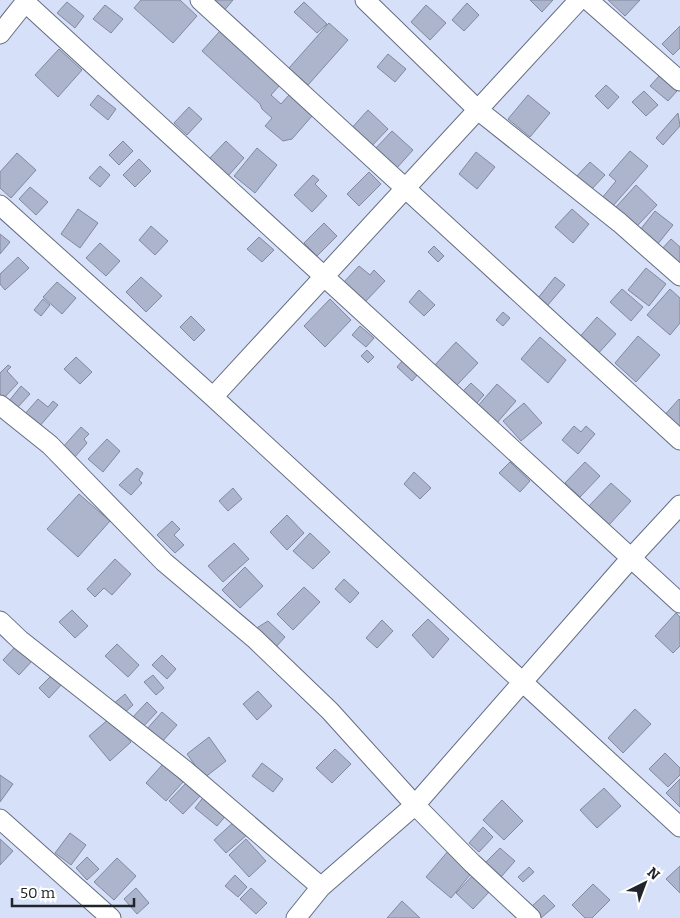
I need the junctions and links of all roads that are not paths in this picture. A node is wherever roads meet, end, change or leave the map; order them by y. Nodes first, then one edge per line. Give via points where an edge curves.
1 (200, 0) edge
2 (365, 0) edge
3 (579, 0) edge
4 (588, 0) edge
5 (26, 1) edge
6 (0, 34) edge
7 (680, 81) edge
8 (478, 110) junction
9 (404, 188) junction
10 (0, 205) edge
11 (324, 275) junction
12 (680, 276) edge
13 (213, 397) junction
14 (0, 405) edge
15 (680, 440) edge
16 (680, 505) edge
17 (631, 558) junction
18 (680, 603) edge
19 (0, 621) edge
20 (523, 683) junction
21 (415, 805) junction
22 (0, 818) edge
23 (680, 827) edge
24 (321, 887) junction
25 (300, 917) edge
26 (111, 918) edge
27 (531, 918) edge

1 - 9 street
2 - 8 street
3 - 8 street
4 - 7 street
5 - 6 street
5 - 11 street
8 - 9 street
8 - 12 street via 620,223
9 - 11 street
9 - 15 street
10 - 13 street
11 - 13 street
11 - 17 street
13 - 20 street
14 - 21 street via 50,445 164,562 255,639 317,698
16 - 17 street
17 - 18 street
17 - 20 street
19 - 24 street via 186,771
20 - 21 street
20 - 23 street
21 - 24 street
21 - 27 street
22 - 26 street
24 - 25 street

